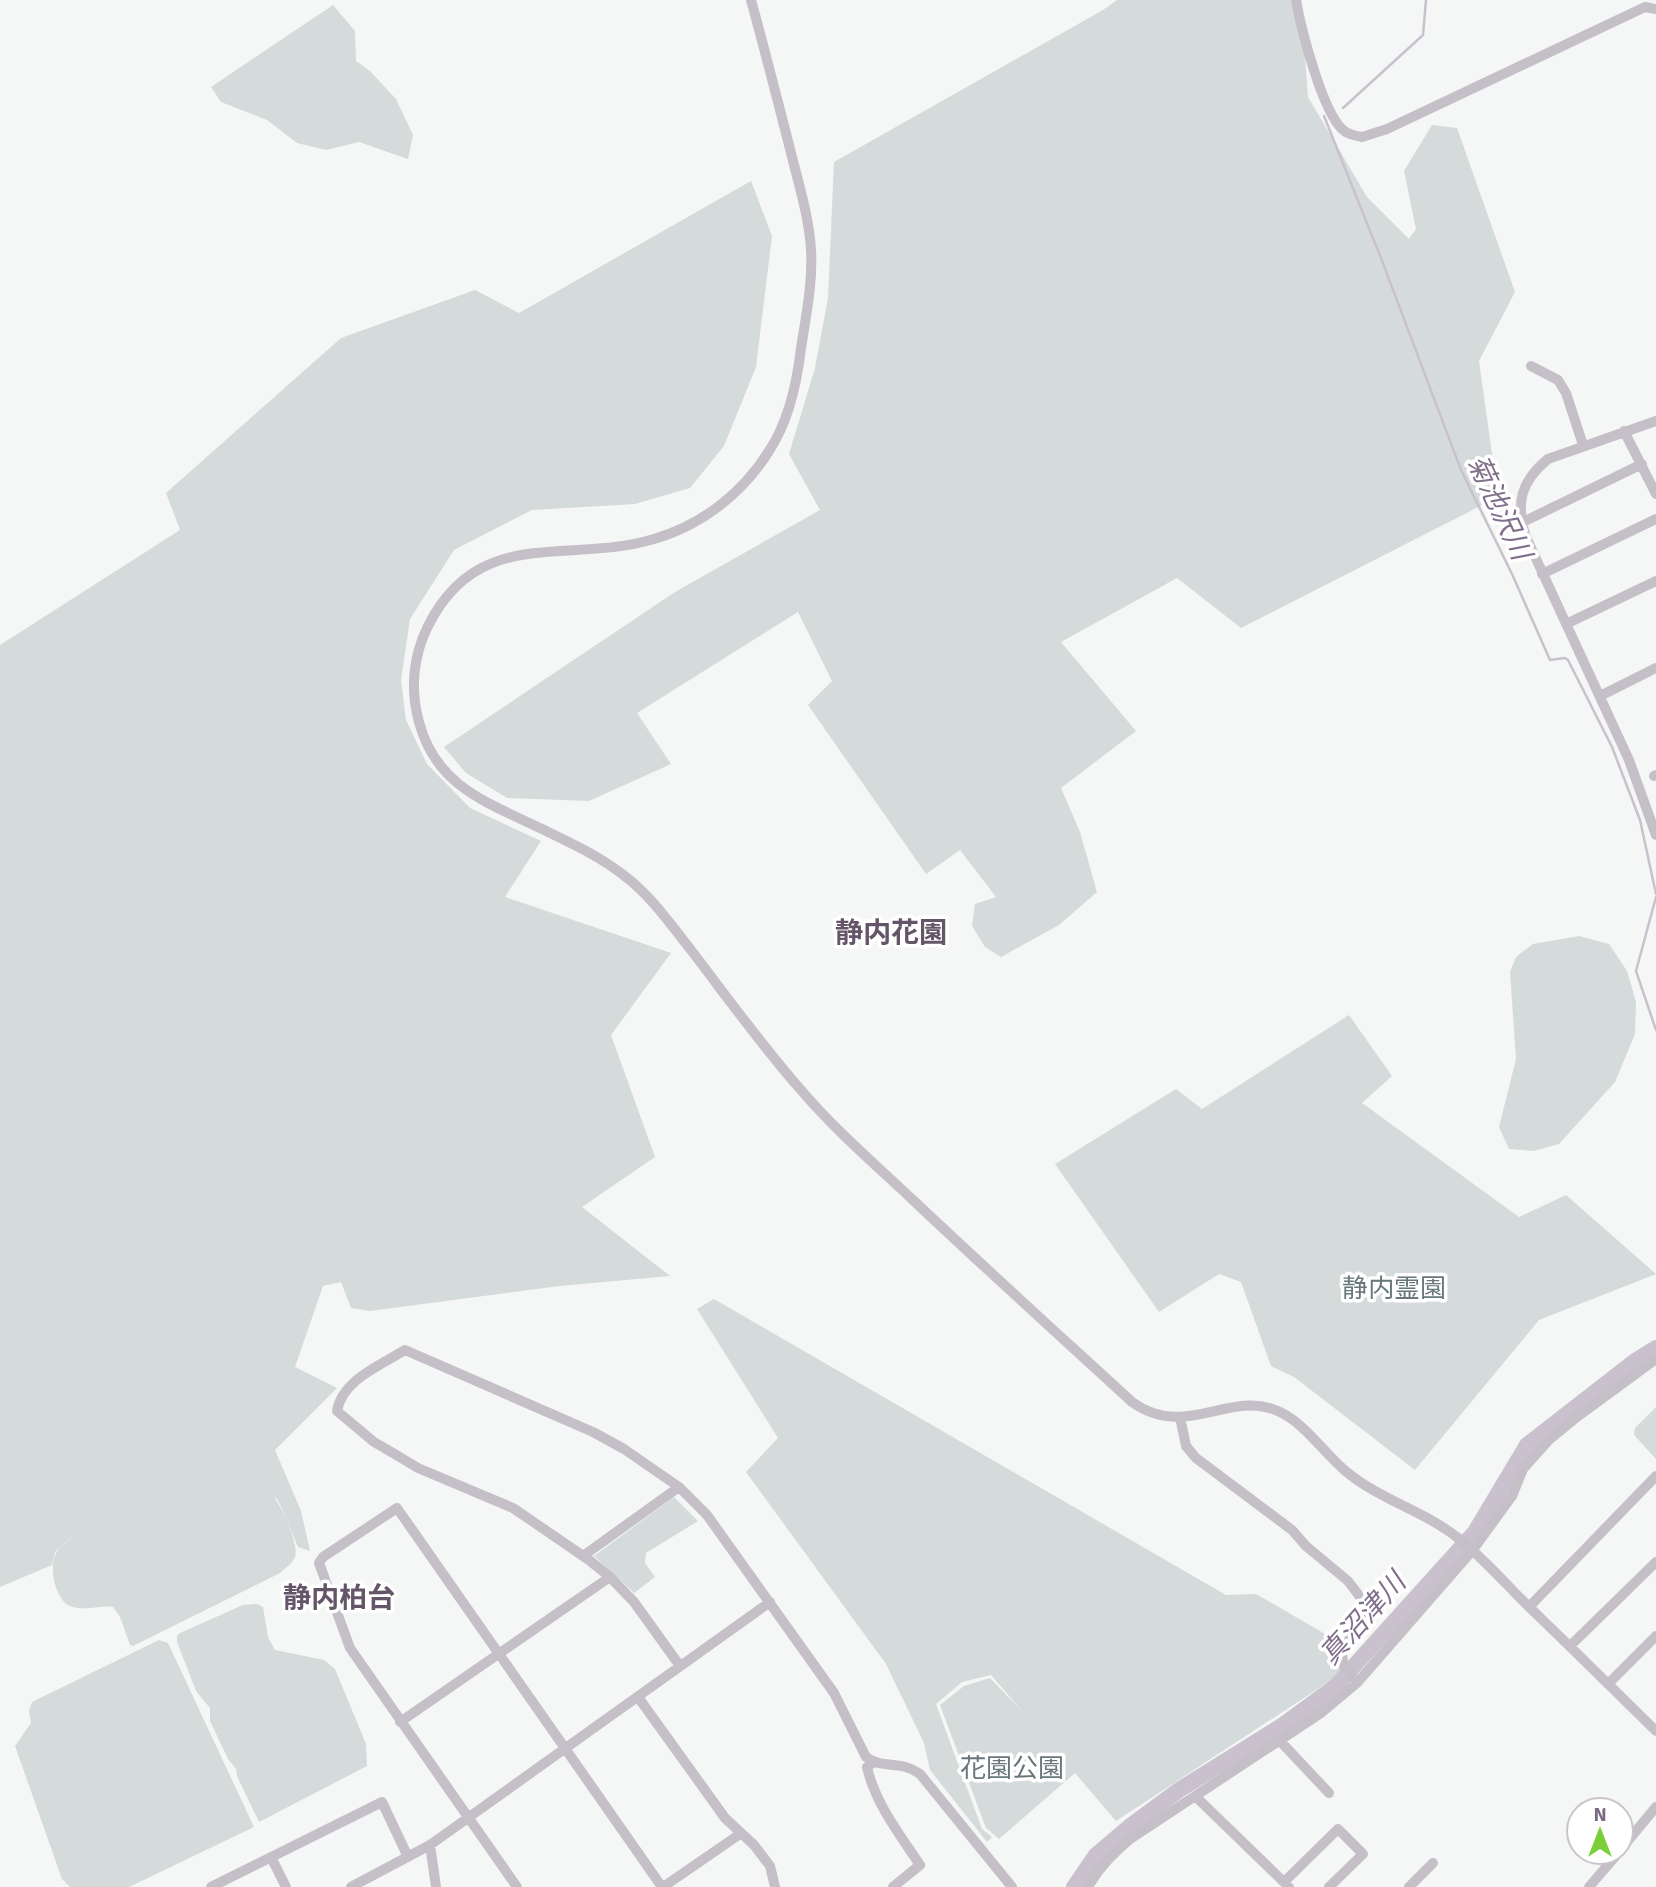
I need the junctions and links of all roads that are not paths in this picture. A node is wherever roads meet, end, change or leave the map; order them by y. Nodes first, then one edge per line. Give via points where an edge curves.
1 (751, 0) edge
2 (1296, 0) edge
3 (1656, 9) edge
4 (1531, 366) dead end
5 (1656, 421) edge
6 (1624, 431) junction
7 (1583, 445) junction
8 (1642, 464) junction
9 (1656, 494) edge
10 (1656, 519) edge
11 (1521, 523) junction
12 (1542, 574) junction
13 (1656, 581) edge
14 (1566, 624) junction
15 (1656, 668) edge
16 (1600, 696) junction
17 (1656, 835) edge
18 (1656, 1360) edge
19 (1180, 1417) junction
20 (1656, 1476) edge
21 (679, 1487) junction
22 (1470, 1549) junction
23 (583, 1556) junction
24 (1656, 1562) edge
25 (610, 1577) junction
26 (770, 1602) junction
27 (1529, 1607) junction
28 (1656, 1636) edge
29 (1570, 1646) junction
30 (498, 1655) junction
31 (680, 1666) junction
32 (1355, 1681) junction
33 (1608, 1684) junction
34 (638, 1697) junction
35 (400, 1722) junction
36 (1656, 1731) edge
37 (1280, 1741) junction
38 (567, 1748) junction
39 (874, 1762) junction
40 (1329, 1793) dead end
41 (1195, 1796) junction
42 (1656, 1807) edge
43 (468, 1819) junction
44 (1635, 1833) edge
45 (740, 1834) junction
46 (430, 1845) junction
47 (271, 1857) junction
48 (408, 1857) junction
49 (1433, 1863) dead end
50 (1607, 1866) edge
51 (1287, 1885) edge
52 (211, 1887) edge
53 (286, 1887) edge
54 (351, 1887) edge
55 (436, 1887) edge
56 (517, 1887) edge
57 (663, 1887) edge
58 (775, 1887) edge
59 (892, 1887) edge
60 (1012, 1887) edge
61 (1088, 1887) edge
62 (1329, 1887) edge
63 (1409, 1887) edge
64 (1589, 1887) edge

1 - 19 street via 811,245 798,373 783,424 772,448 741,488 691,524 632,545 528,552 504,558 453,589 419,645 414,667 419,726 436,761 468,792 602,860 643,891 802,1093 859,1150 1132,1402 1149,1413
2 - 3 street via 1332,115 1342,129 1362,137 1645,7
4 - 7 street via 1558,380
5 - 6 street
6 - 7 street
6 - 8 street
7 - 11 street via 1548,459 1531,475 1522,495
8 - 9 street
8 - 11 street
10 - 12 street
11 - 12 street
12 - 14 street
13 - 14 street
14 - 16 street
15 - 16 street
16 - 17 street
18 - 22 street via 1549,1440 1523,1469 1512,1496
19 - 22 street via 1243,1406 1280,1412 1368,1488 1457,1537
19 - 32 street via 1186,1446 1196,1458 1292,1531 1361,1598 1363,1612 1342,1652 1343,1664
20 - 27 street
21 - 23 street
21 - 23 street via 593,1432 405,1350 351,1384 339,1398 337,1411 374,1442 418,1468 513,1508
21 - 26 street via 708,1516
22 - 27 street
22 - 32 street
23 - 25 street
24 - 29 street
25 - 30 street
25 - 31 street
26 - 31 street
26 - 39 street via 834,1693 866,1757
27 - 29 street
28 - 33 street
29 - 33 street
30 - 35 street
30 - 35 street via 397,1508 323,1557 319,1563 350,1648
30 - 38 street
31 - 34 street
32 - 37 street via 1321,1713
33 - 36 street
34 - 38 street
34 - 45 street
35 - 43 street
37 - 40 street
37 - 41 street
38 - 43 street
38 - 57 street
39 - 59 street via 867,1767 870,1784 920,1865
39 - 60 street via 902,1764 920,1774
41 - 51 street
41 - 61 street via 1120,1847
42 - 44 street
43 - 46 street
43 - 56 street
45 - 57 street
45 - 58 street via 770,1866
46 - 48 street
46 - 55 street
47 - 48 street via 382,1802
47 - 52 street
47 - 53 street
48 - 54 street
49 - 63 street
50 - 64 street
51 - 62 street via 1338,1829 1363,1854

